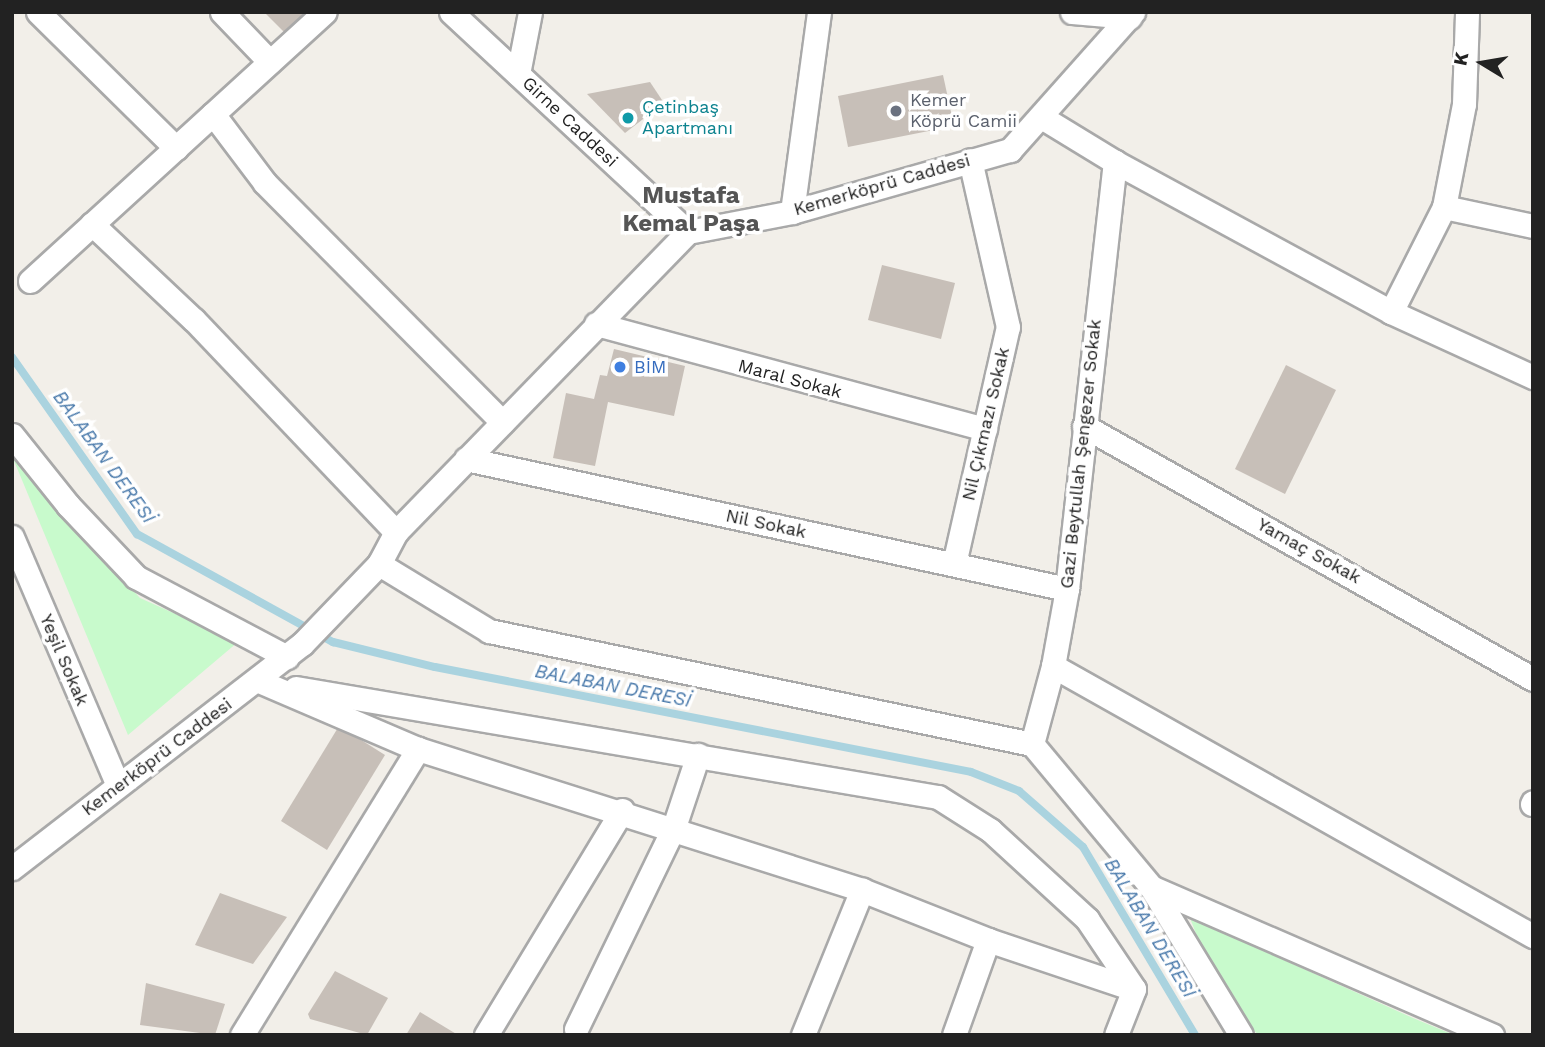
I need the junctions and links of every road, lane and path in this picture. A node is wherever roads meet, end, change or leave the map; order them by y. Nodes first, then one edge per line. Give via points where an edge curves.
1 (38, 12) edge
2 (222, 12) edge
3 (325, 12) edge
4 (451, 12) edge
5 (530, 12) edge
6 (819, 12) edge
7 (1072, 12) edge
8 (1467, 12) edge
9 (1132, 14) edge
10 (270, 62) junction
11 (517, 74) junction
12 (213, 114) junction
13 (1043, 118) junction
14 (176, 148) junction
15 (970, 160) junction
16 (1115, 162) junction
17 (1444, 207) junction
18 (792, 212) junction
19 (92, 224) junction
20 (1533, 226) edge
21 (688, 232) junction
22 (30, 281) dead end
23 (1391, 312) junction
24 (596, 324) junction
25 (1533, 377) edge
26 (502, 422) junction
27 (1084, 426) junction
28 (985, 429) junction
29 (12, 435) edge
30 (466, 459) junction
31 (396, 532) junction
32 (12, 537) edge
33 (379, 564) junction
34 (954, 564) junction
35 (1067, 589) junction
36 (294, 651) junction
37 (1053, 666) junction
38 (1533, 679) edge
39 (259, 681) junction
40 (1032, 744) junction
41 (418, 749) junction
42 (698, 755) junction
43 (117, 783) junction
44 (622, 810) junction
45 (674, 827) junction
46 (12, 868) edge
47 (1152, 887) junction
48 (862, 890) junction
49 (1533, 936) edge
50 (988, 940) junction
51 (1133, 989) junction
52 (576, 1029) dead end
53 (1124, 1030) edge
54 (242, 1035) edge
55 (486, 1035) edge
56 (803, 1035) edge
57 (954, 1035) edge
58 (1241, 1035) edge
59 (1492, 1035) edge

1 - 14 street
2 - 10 street
3 - 10 street
4 - 11 street, Girne Caddesi
5 - 11 street
6 - 18 street
7 - 9 street
8 - 17 street via 1464,104
9 - 13 street, Kemerköprü Caddesi
10 - 12 street
11 - 21 street, Girne Caddesi
12 - 14 street
12 - 26 street via 265,183
13 - 15 street, Kemerköprü Caddesi via 1010,150
13 - 16 street
14 - 19 street
15 - 18 street, Kemerköprü Caddesi
15 - 28 street, Nil Çıkmazı Sokak via 1008,327
16 - 23 street
16 - 27 street, Gazi Beytullah Şengezer Sokak
17 - 20 street
17 - 23 street
18 - 21 street, Kemerköprü Caddesi
19 - 22 street
19 - 31 street via 194,320
21 - 24 street
23 - 25 street
24 - 26 street
24 - 28 street, Maral Sokak
26 - 30 street
27 - 35 street, Gazi Beytullah Şengezer Sokak
27 - 38 street, Yamaç Sokak
28 - 34 street, Nil Çıkmazı Sokak
29 - 36 street via 68,505 136,577
30 - 31 street
30 - 34 street, Nil Sokak
31 - 33 street
32 - 43 street, Yeşil Sokak
33 - 36 street, Kemerköprü Caddesi
33 - 40 street via 489,631
34 - 35 street, Nil Sokak
35 - 37 street, Gazi Beytullah Şengezer Sokak
36 - 39 street, Kemerköprü Caddesi
37 - 40 street, Gazi Beytullah Şengezer Sokak
37 - 49 street
39 - 41 street
39 - 42 street
39 - 43 street, Kemerköprü Caddesi
40 - 47 street
41 - 44 street
41 - 54 street
42 - 45 street
42 - 51 street via 938,797 990,830 1087,919
43 - 46 street, Kemerköprü Caddesi
44 - 45 street
44 - 55 street
45 - 48 street
45 - 52 street
47 - 58 street
47 - 59 street
48 - 50 street
48 - 56 street
50 - 51 street
50 - 57 street
51 - 53 street

